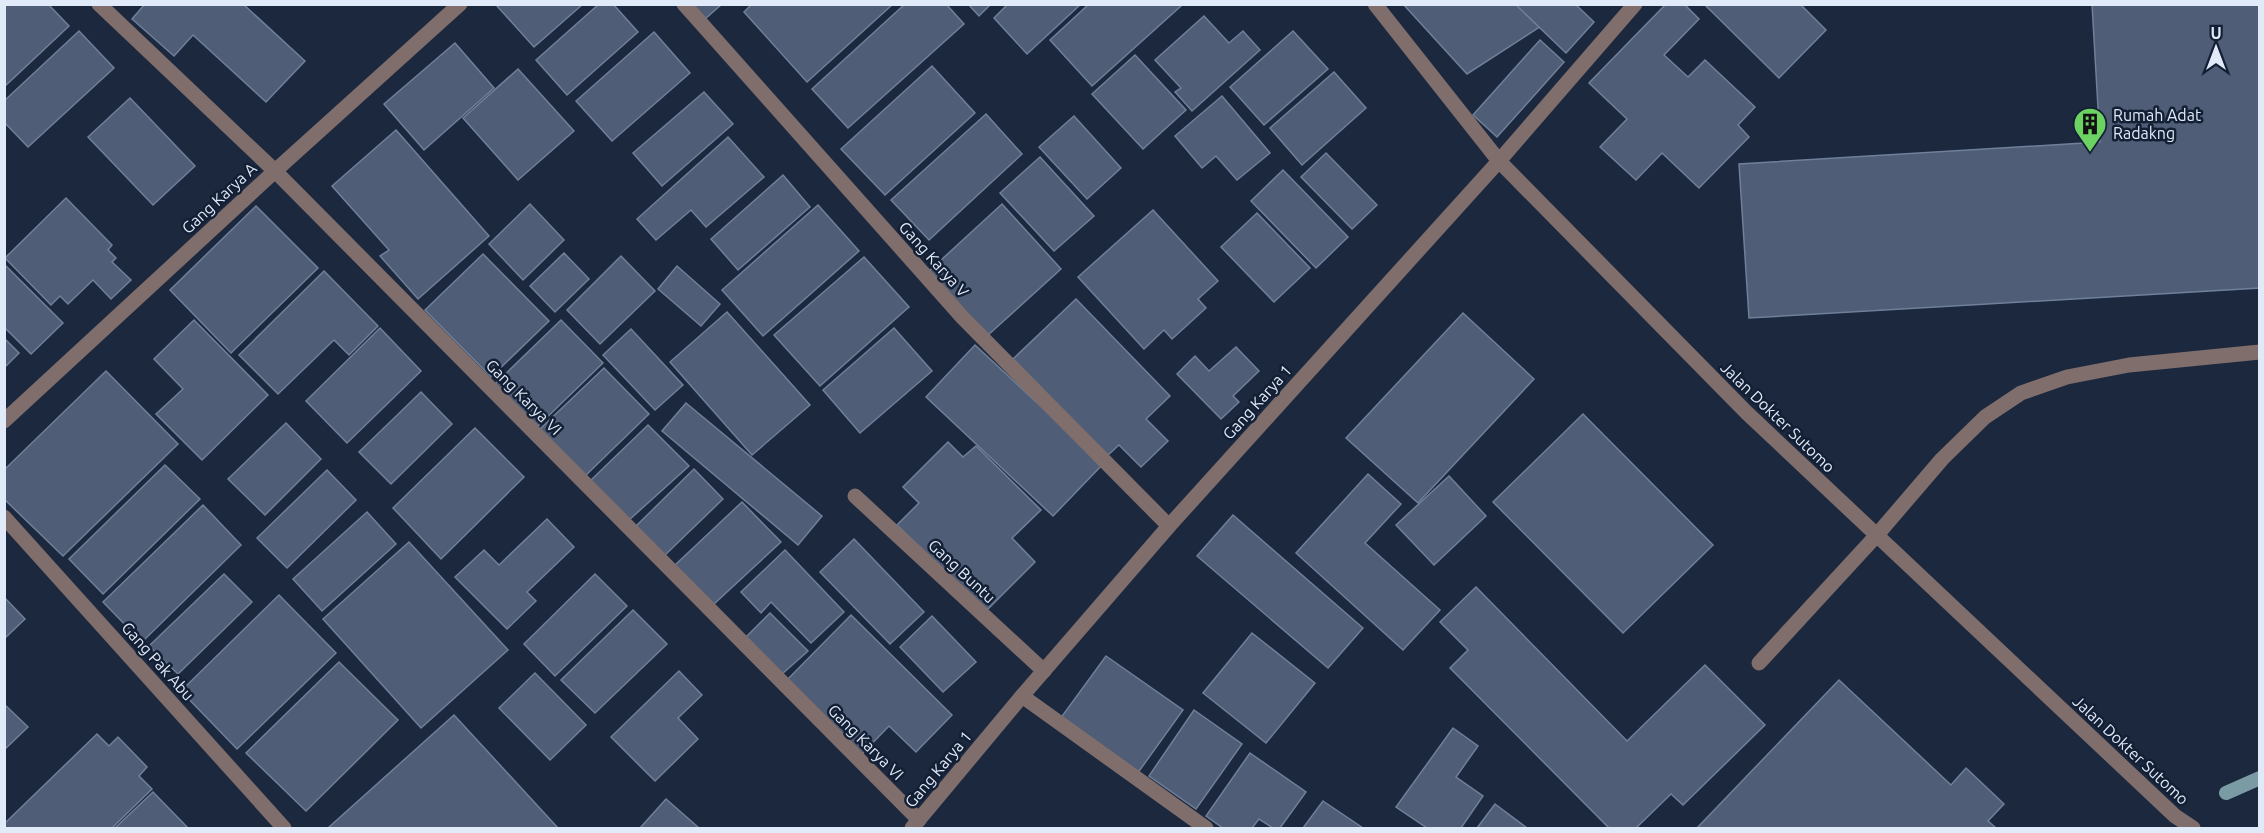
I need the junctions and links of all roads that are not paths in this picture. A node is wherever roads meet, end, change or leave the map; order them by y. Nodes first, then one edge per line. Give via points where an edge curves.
1 (99, 4) edge
2 (460, 4) edge
3 (684, 4) edge
4 (1375, 4) edge
5 (1635, 4) edge
6 (1499, 161) junction
7 (274, 171) junction
8 (2259, 352) edge
9 (4, 421) edge
10 (855, 496) dead end
11 (4, 517) edge
12 (1169, 526) junction
13 (1876, 536) junction
14 (1759, 663) dead end
15 (1044, 671) junction
16 (1022, 696) junction
17 (915, 824) edge
18 (2182, 825) edge
19 (284, 828) edge
20 (1206, 828) edge

1 - 7 street, Gang Karya VI
2 - 7 street, Gang Karya A
3 - 12 street, Gang Karya V via 963,318
4 - 6 street, Jalan Dokter Sutomo
5 - 6 street, Gang Karya 1
6 - 12 street, Gang Karya 1
6 - 13 street, Jalan Dokter Sutomo via 1747,413
7 - 9 street, Gang Karya A
7 - 17 street, Gang Karya VI
8 - 13 street via 2129,365 2067,377 2021,393 1985,417 1942,459
10 - 15 street, Gang Buntu
11 - 19 street, Gang Pak Abu
12 - 15 street, Gang Karya 1
13 - 14 street
13 - 18 street, Jalan Dokter Sutomo
15 - 16 street, Gang Karya 1
16 - 17 street, Gang Karya 1
16 - 20 street

